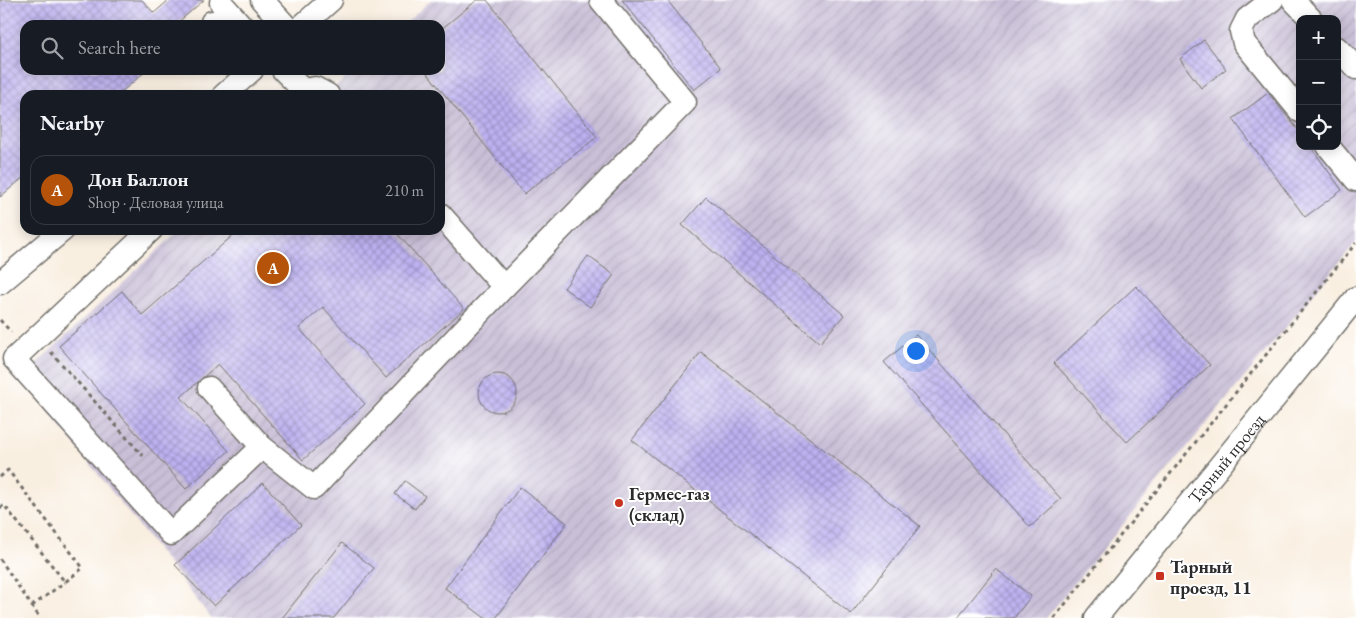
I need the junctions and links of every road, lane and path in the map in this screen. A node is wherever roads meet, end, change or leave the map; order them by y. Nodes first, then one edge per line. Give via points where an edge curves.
1 (262, 0) edge
2 (331, 0) edge
3 (601, 0) edge
4 (1272, 0) edge
5 (1293, 0) edge
6 (1306, 15) edge
7 (280, 20) edge
8 (309, 20) edge
9 (1341, 52) edge
10 (1356, 68) edge
11 (246, 75) edge
12 (287, 75) edge
13 (230, 90) edge
14 (299, 90) edge
15 (1296, 106) edge
16 (1331, 150) edge
17 (1356, 180) edge
18 (445, 220) edge
19 (57, 235) edge
20 (146, 235) edge
21 (1356, 243) edge
22 (0, 283) edge
23 (504, 287) junction
24 (1356, 298) edge
25 (37, 336) junction
26 (209, 388) dead end
27 (262, 447) junction
28 (143, 456) dead end
29 (0, 477) edge
30 (0, 508) edge
31 (0, 559) edge
32 (65, 582) junction
33 (32, 606) junction
34 (40, 618) edge
35 (1054, 618) edge
36 (1096, 618) edge

1 - 7 street
2 - 8 street
3 - 23 street via 685,102
4 - 15 street via 1248,19 1241,31 1242,37
5 - 6 street
9 - 10 street
11 - 13 street
12 - 14 street
16 - 17 street
18 - 23 street
19 - 22 street
20 - 25 street
21 - 35 path
23 - 27 street via 314,488
24 - 36 street, Тарный проезд
25 - 27 street via 14,359 171,534
25 - 28 path
26 - 27 street
29 - 32 path via 8,470 83,568
30 - 32 path via 4,505 9,510
31 - 33 path
32 - 33 path
33 - 34 path

